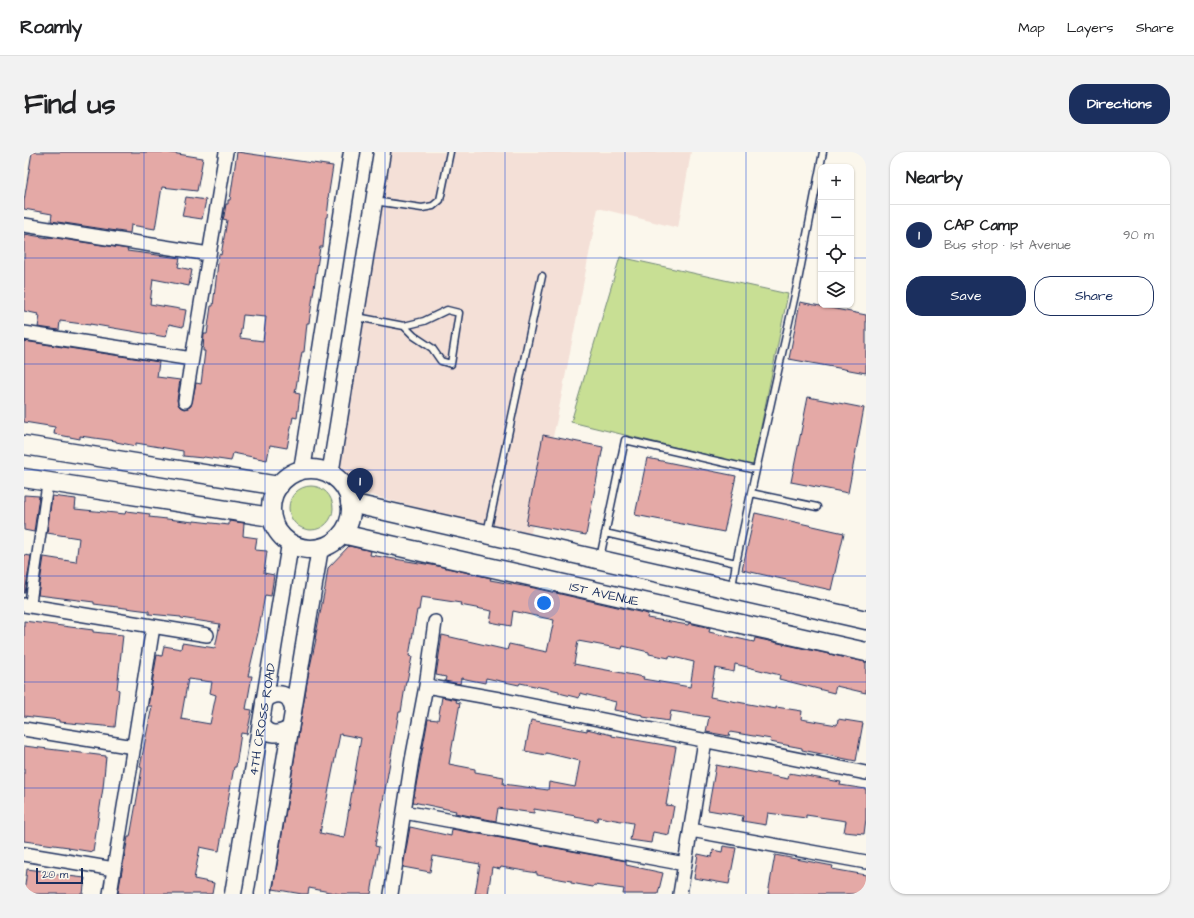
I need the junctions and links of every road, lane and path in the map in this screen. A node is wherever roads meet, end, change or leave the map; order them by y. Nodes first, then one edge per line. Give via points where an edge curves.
1 (226, 152) edge
2 (352, 152) edge
3 (382, 152) edge
4 (450, 152) edge
5 (823, 152) edge
6 (374, 201) junction
7 (24, 225) edge
8 (209, 254) junction
9 (542, 276) dead end
10 (356, 316) junction
11 (404, 326) junction
12 (24, 333) edge
13 (192, 359) junction
14 (185, 401) dead end
15 (24, 445) edge
16 (302, 470) junction
17 (756, 470) junction
18 (330, 475) junction
19 (24, 478) edge
20 (48, 481) junction
21 (278, 486) junction
22 (751, 493) junction
23 (350, 503) junction
24 (817, 507) dead end
25 (272, 517) junction
26 (605, 533) junction
27 (342, 534) junction
28 (487, 534) junction
29 (290, 544) junction
30 (320, 548) junction
31 (599, 560) junction
32 (736, 563) junction
33 (731, 589) junction
34 (27, 605) edge
35 (866, 620) edge
36 (435, 622) dead end
37 (153, 626) junction
38 (207, 635) dead end
39 (866, 652) edge
40 (426, 686) junction
41 (264, 702) junction
42 (293, 709) junction
43 (261, 723) junction
44 (290, 728) junction
45 (24, 729) edge
46 (705, 741) junction
47 (134, 747) junction
48 (866, 773) edge
49 (404, 812) junction
50 (691, 830) junction
51 (24, 854) edge
52 (866, 862) edge
53 (685, 864) junction
54 (114, 869) junction
55 (110, 894) edge
56 (233, 894) edge
57 (263, 894) edge
58 (391, 894) edge
59 (680, 894) edge

1 - 8 street
2 - 16 street
3 - 6 street
4 - 6 lane via 440,200 433,206 422,208
5 - 17 lane via 797,286
6 - 10 street
7 - 8 street
8 - 13 street
9 - 28 lane
10 - 11 lane
10 - 18 street
11 - 11 lane via 432,348 441,361 451,364 459,313 448,310 424,321
12 - 13 street
13 - 14 street
15 - 21 main road
16 - 18 main road via 316,470
16 - 21 main road via 290,475
17 - 22 lane
17 - 26 lane via 625,440
18 - 23 main road via 338,479 348,494
19 - 20 main road
20 - 25 main road
20 - 34 street
21 - 25 main road via 273,496
22 - 24 lane
22 - 32 lane
23 - 27 main road via 349,522
23 - 28 main road
25 - 29 main road via 282,537
26 - 31 lane
26 - 32 lane
27 - 30 main road
27 - 39 main road, 1ST AVENUE
28 - 31 main road
29 - 30 main road via 307,549
29 - 41 street, 4TH CROSS ROAD
30 - 42 street
31 - 33 main road
32 - 33 lane
33 - 35 main road
34 - 37 street
36 - 40 street
37 - 38 street
37 - 47 street
40 - 46 street
40 - 49 street
41 - 42 street via 268,697 279,694 290,700
41 - 43 street, 4TH CROSS ROAD
42 - 44 street
43 - 44 street via 267,732 273,734 281,734
43 - 56 street, 4TH CROSS ROAD
44 - 57 street
45 - 47 street
46 - 48 street
46 - 50 street
47 - 54 street
49 - 53 street
49 - 58 street
50 - 52 street
50 - 53 street
51 - 54 street
53 - 59 street
54 - 55 street

